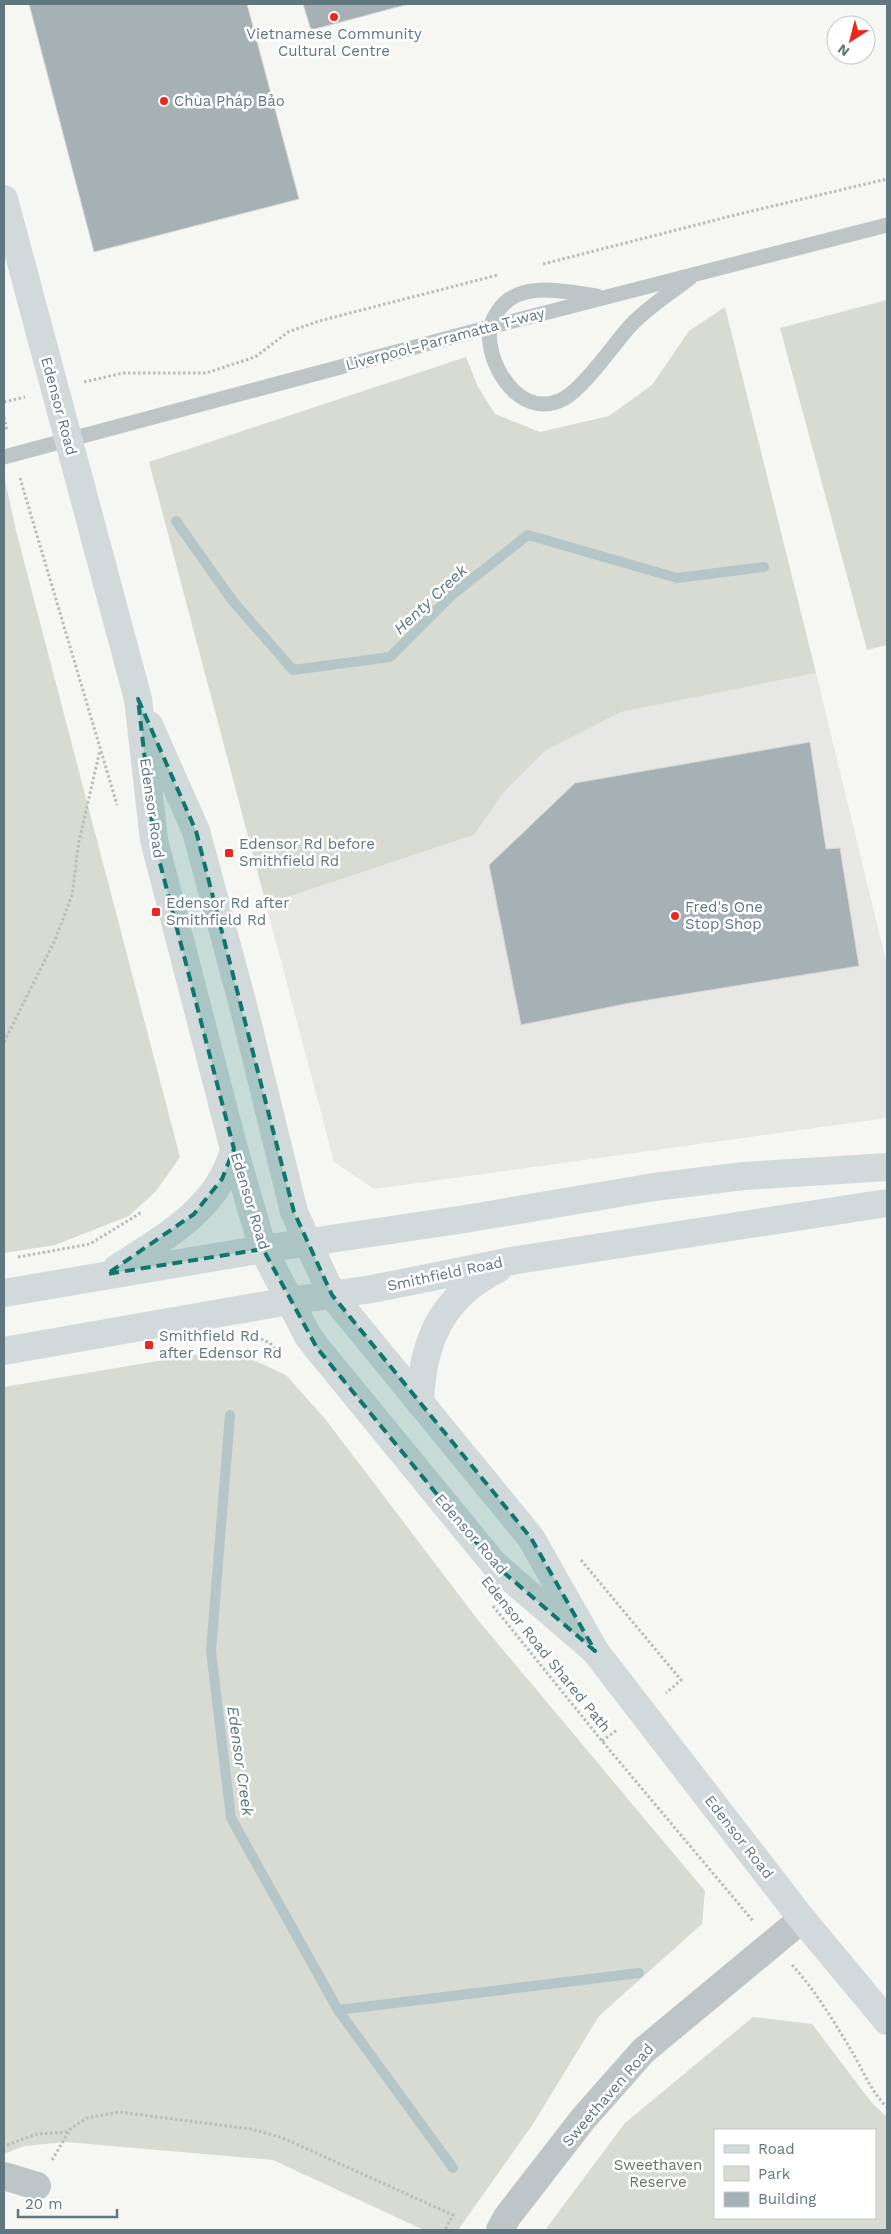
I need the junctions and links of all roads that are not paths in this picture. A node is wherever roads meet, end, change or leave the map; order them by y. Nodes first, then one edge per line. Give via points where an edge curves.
1 (4, 199) edge
2 (887, 224) edge
3 (698, 273) junction
4 (606, 298) junction
5 (490, 327) junction
6 (68, 440) junction
7 (4, 457) edge
8 (138, 699) junction
9 (234, 1149) junction
10 (887, 1167) edge
11 (887, 1203) edge
12 (307, 1243) junction
13 (263, 1249) junction
14 (517, 1260) junction
15 (107, 1274) junction
16 (4, 1293) edge
17 (332, 1295) junction
18 (289, 1301) junction
19 (4, 1351) edge
20 (420, 1403) junction
21 (595, 1651) junction
22 (802, 1918) junction
23 (887, 2021) edge
24 (4, 2176) edge
25 (37, 2186) road end
26 (500, 2230) edge

1 - 6 main road, Edensor Road
2 - 3 lane, Liverpool–Parramatta T-way
3 - 4 lane, Liverpool–Parramatta T-way
3 - 5 lane via 632,325 572,393 550,403 522,397 503,381 492,354
4 - 5 lane, Liverpool–Parramatta T-way
4 - 5 lane via 561,291 526,292 500,307
5 - 6 lane, Liverpool–Parramatta T-way
6 - 7 lane, Liverpool–Parramatta T-way
6 - 8 main road, Edensor Road
8 - 9 main road, Edensor Road via 154,840
8 - 12 main road, Edensor Road via 196,831 294,1212
9 - 13 main road, Edensor Road
9 - 15 main road via 222,1179 194,1214
10 - 12 main road via 744,1176 654,1187
11 - 14 main road, Smithfield Road
12 - 13 main road
12 - 17 main road, Edensor Road
13 - 15 main road
13 - 18 main road, Edensor Road
14 - 17 main road, Smithfield Road
14 - 20 main road via 478,1279 446,1311 432,1334 424,1365
15 - 16 main road
17 - 18 main road, Smithfield Road
17 - 20 main road, Edensor Road
18 - 19 main road, Smithfield Road
18 - 21 main road, Edensor Road via 317,1348 494,1564
20 - 21 main road, Edensor Road via 531,1538
21 - 22 main road, Edensor Road
22 - 23 main road, Edensor Road
22 - 26 street, Sweethaven Road via 643,2051 583,2119
24 - 25 street

